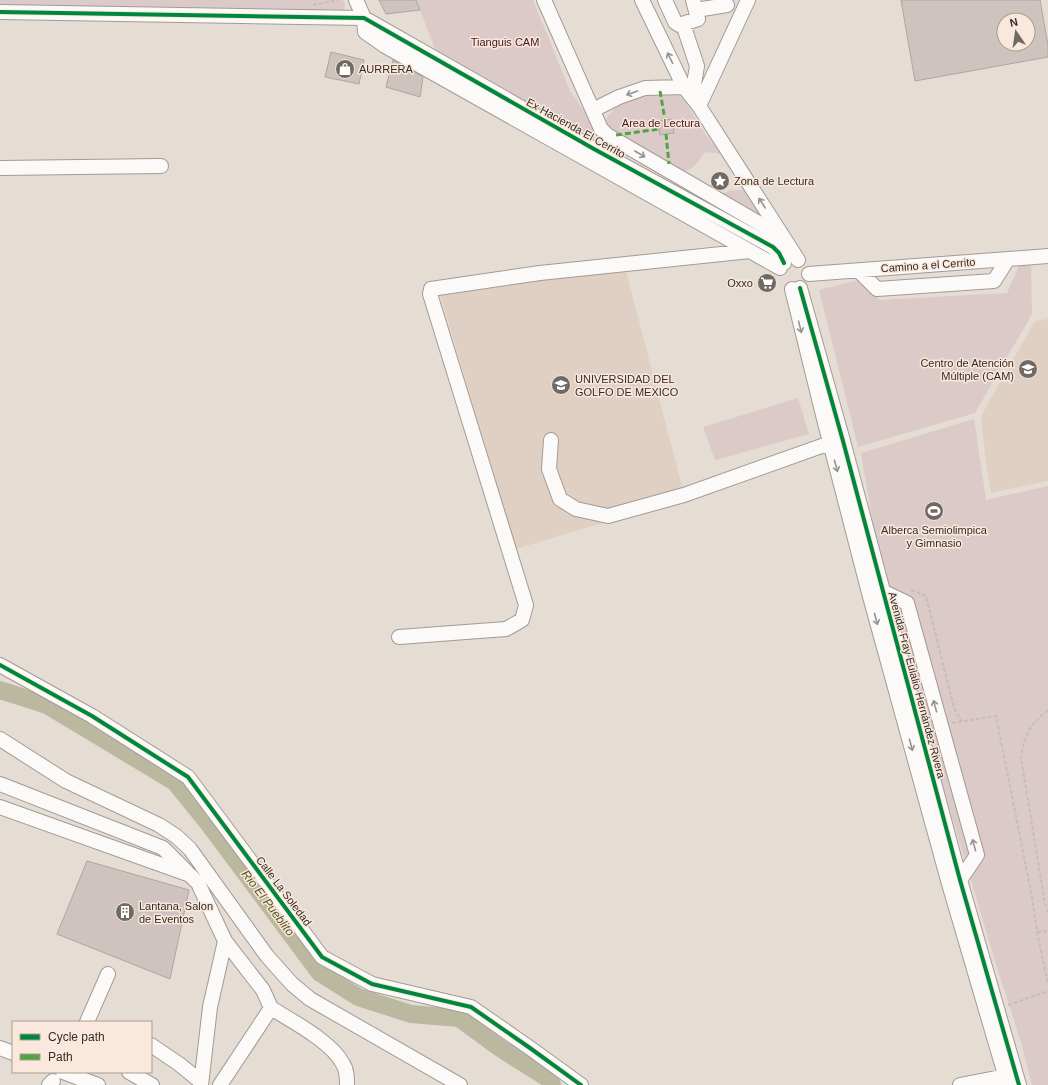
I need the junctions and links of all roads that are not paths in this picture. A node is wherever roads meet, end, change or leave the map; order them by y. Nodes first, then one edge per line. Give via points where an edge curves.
1 (356, 0) edge
2 (544, 0) edge
3 (642, 0) edge
4 (666, 0) edge
5 (748, 0) edge
6 (694, 5) edge
7 (727, 5) dead end
8 (0, 12) edge
9 (364, 18) junction
10 (683, 24) junction
11 (692, 96) junction
12 (593, 110) junction
13 (160, 166) dead end
14 (0, 168) edge
15 (750, 251) junction
16 (1048, 256) edge
17 (1008, 259) junction
18 (787, 261) junction
19 (859, 271) junction
20 (809, 274) junction
21 (796, 288) junction
22 (551, 440) dead end
23 (830, 443) junction
24 (876, 592) junction
25 (399, 636) dead end
26 (0, 665) edge
27 (0, 739) edge
28 (0, 784) edge
29 (0, 806) edge
30 (190, 875) junction
31 (954, 882) junction
32 (225, 941) junction
33 (108, 974) dead end
34 (271, 1008) junction
35 (87, 1021) edge
36 (152, 1046) edge
37 (0, 1048) edge
38 (12, 1053) edge
39 (131, 1073) edge
40 (55, 1079) edge
41 (1007, 1081) edge
42 (200, 1083) edge
43 (98, 1085) edge
44 (152, 1085) edge
45 (220, 1085) edge
46 (347, 1085) edge
47 (460, 1085) edge
48 (581, 1085) edge
49 (960, 1085) edge
50 (1019, 1085) edge

1 - 9 street
2 - 12 street
11 -> 3 street
4 - 10 street via 675,22
5 - 11 street
6 - 7 street
6 - 10 street via 698,19
8 - 9 street
9 - 15 street via 365,32 385,46
9 - 18 street, Ex Hacienda El Cerrito via 601,153 773,247
10 - 11 street via 697,66
11 -> 12 street via 645,88
18 -> 11 street
12 -> 18 street via 607,135 764,226
13 - 14 street
15 - 18 street
15 - 25 street via 540,273 431,289 430,294 526,605 522,620 506,629
16 - 17 street, Camino a el Cerrito
17 - 19 street, Camino a el Cerrito
17 - 19 street via 994,281 986,282 877,289
18 - 20 street via 804,262
18 - 21 street via 779,275 781,282 786,287
19 - 20 street, Camino a el Cerrito
20 - 21 street via 805,284
21 -> 23 street, Avenida Fray Eulalio Hernández Rivera
21 - 24 street, Avenida Fray Eulalio Hernández Rivera via 843,441
22 - 23 street via 549,469 560,499 576,509 608,516 684,495
23 -> 24 street, Avenida Fray Eulalio Hernández Rivera
24 - 31 street, Avenida Fray Eulalio Hernández Rivera
31 -> 24 street via 977,855 907,603
26 - 48 street, Calle La Soledad via 92,716 188,777 322,956 372,984 470,1007
27 - 47 street via 66,781 159,825 176,836 190,849 267,956 292,984 310,999
28 - 30 street via 163,848
29 - 30 street
30 - 32 street via 198,883
31 - 41 street, Avenida Fray Eulalio Hernández Rivera
31 - 50 street, Avenida Fray Eulalio Hernández Rivera via 997,1008
32 - 34 street via 263,990
32 - 42 street via 210,1007
33 - 35 street
34 - 45 street
34 - 46 street via 326,1044 337,1055 344,1064
36 - 42 street
37 - 38 street
39 - 44 street
40 - 43 street
41 - 49 street

